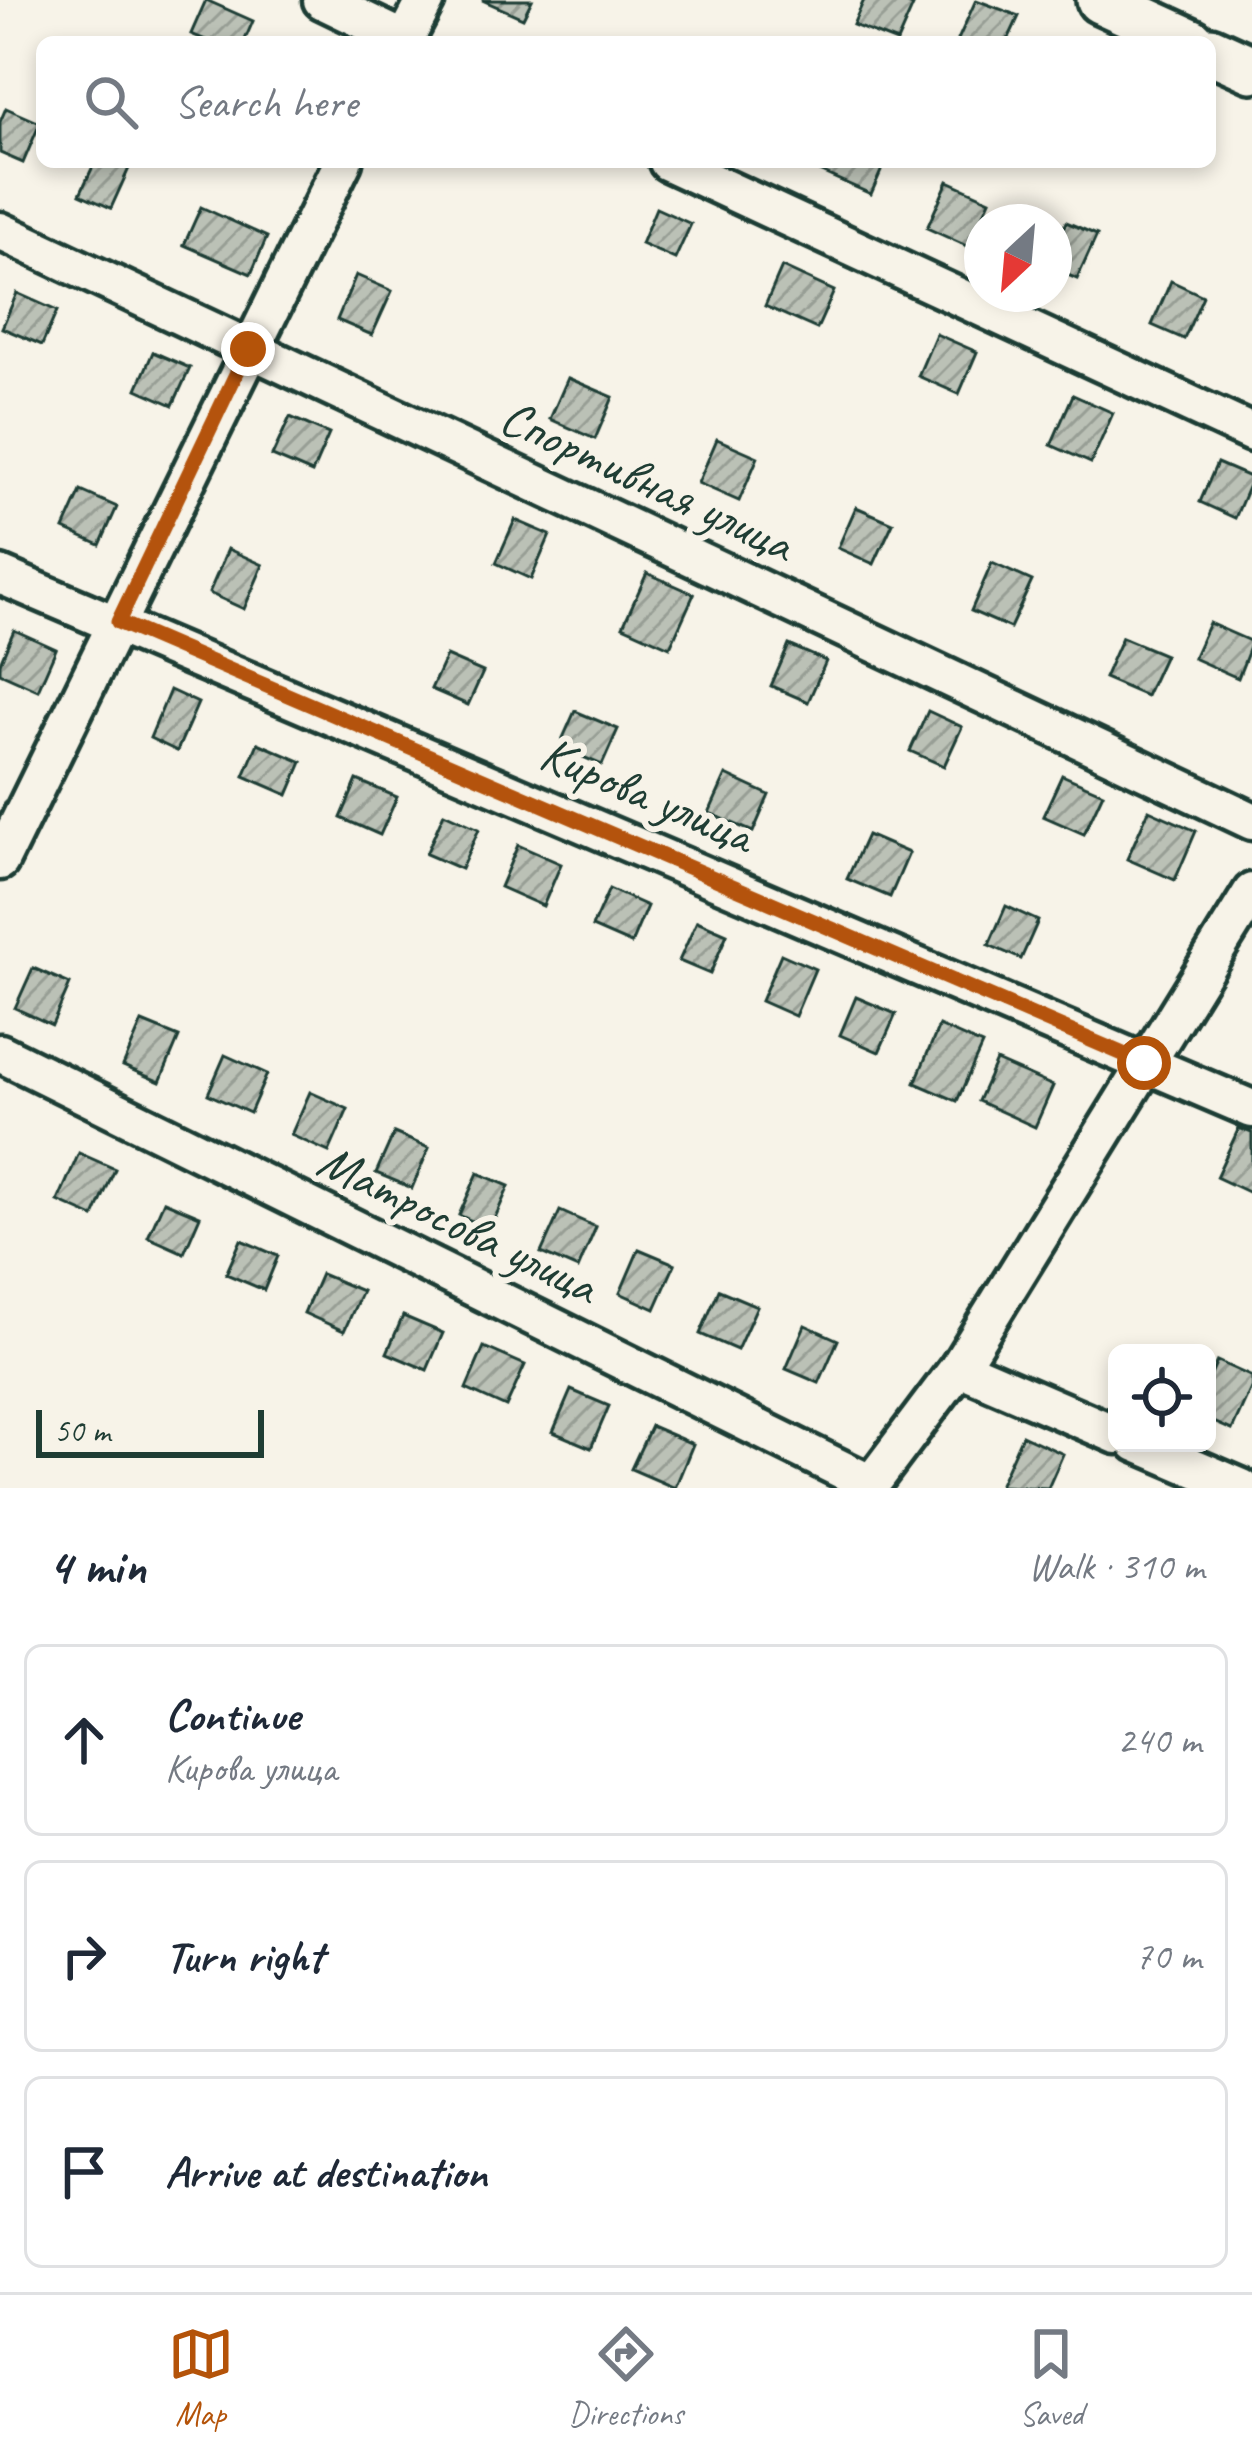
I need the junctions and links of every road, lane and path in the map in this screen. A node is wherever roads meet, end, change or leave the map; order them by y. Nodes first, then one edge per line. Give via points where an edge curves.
1 (322, 0) edge
2 (426, 0) edge
3 (1100, 0) edge
4 (396, 36) edge
5 (408, 36) edge
6 (1179, 36) edge
7 (1216, 53) edge
8 (1252, 69) edge
9 (340, 168) edge
10 (681, 168) edge
11 (0, 231) edge
12 (248, 349) junction
13 (1252, 433) edge
14 (0, 575) edge
15 (118, 622) junction
16 (1252, 820) edge
17 (0, 861) edge
18 (1252, 892) edge
19 (0, 1053) edge
20 (1144, 1063) junction
21 (1252, 1108) edge
22 (959, 1367) junction
23 (1108, 1431) edge
24 (1157, 1452) edge
25 (869, 1486) edge
26 (1242, 1488) edge

1 - 4 street
2 - 5 street
3 - 6 street
7 - 8 street
9 - 12 street
10 - 13 street
11 - 12 street, Спортивная улица
12 - 15 street
12 - 16 street, Спортивная улица
14 - 15 street, Кирова улица
15 - 17 street
15 - 20 street, Кирова улица
18 - 20 street
19 - 25 street, Матросова улица
20 - 21 street, Кирова улица
20 - 22 street
22 - 23 street
22 - 25 street
24 - 26 street

